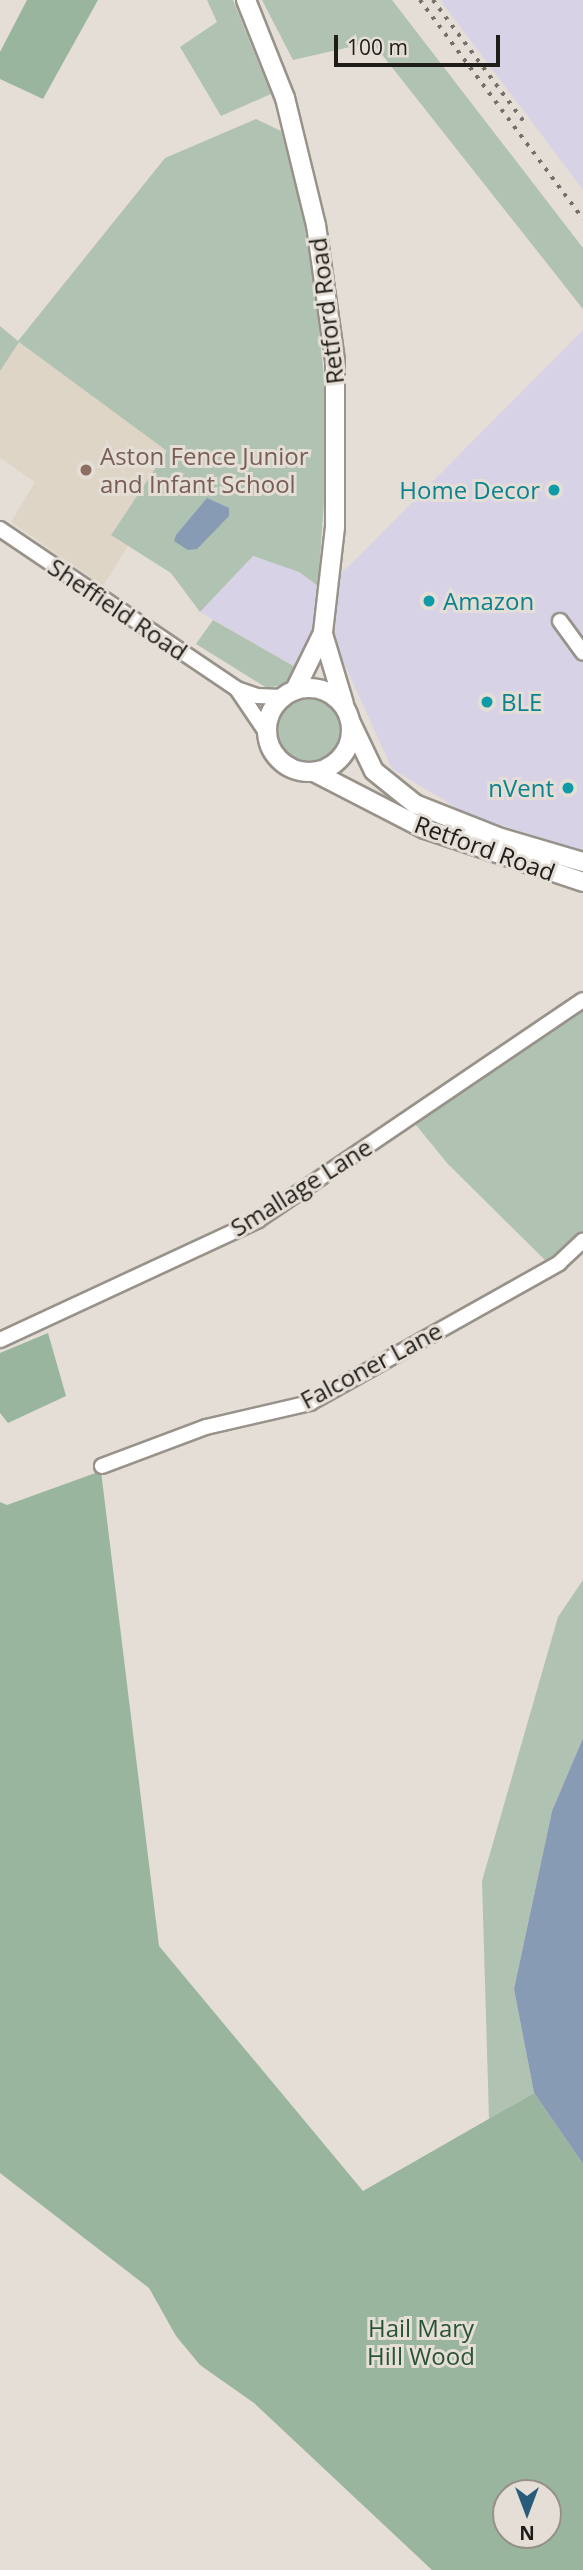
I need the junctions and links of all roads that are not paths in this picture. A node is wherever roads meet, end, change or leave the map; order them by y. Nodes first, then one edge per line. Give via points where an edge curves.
1 (246, 0) edge
2 (0, 529) edge
3 (561, 621) dead end
4 (323, 633) junction
5 (583, 653) edge
6 (237, 689) junction
7 (289, 694) junction
8 (347, 715) junction
9 (266, 732) junction
10 (314, 772) junction
11 (583, 862) edge
12 (583, 882) edge
13 (583, 1000) edge
14 (583, 1241) edge
15 (0, 1340) edge
16 (102, 1466) dead end

1 - 4 main road, Retford Road via 285,98 316,225 335,361 335,527
2 - 6 street, Sheffield Road
3 - 5 street
4 - 7 main road, Retford Road
4 - 8 main road, Retford Road
6 - 7 street, Sheffield Road via 257,696
6 - 9 street, Sheffield Road
7 - 8 main road via 328,692
7 - 9 main road via 273,707
8 - 10 main road via 343,755
8 - 11 main road, Retford Road via 374,771 415,804 500,838
9 - 10 main road via 281,762
10 - 12 main road, Retford Road via 448,838
13 - 15 street, Smallage Lane via 258,1220
14 - 16 street, Falconer Lane via 559,1263 310,1403 206,1427

